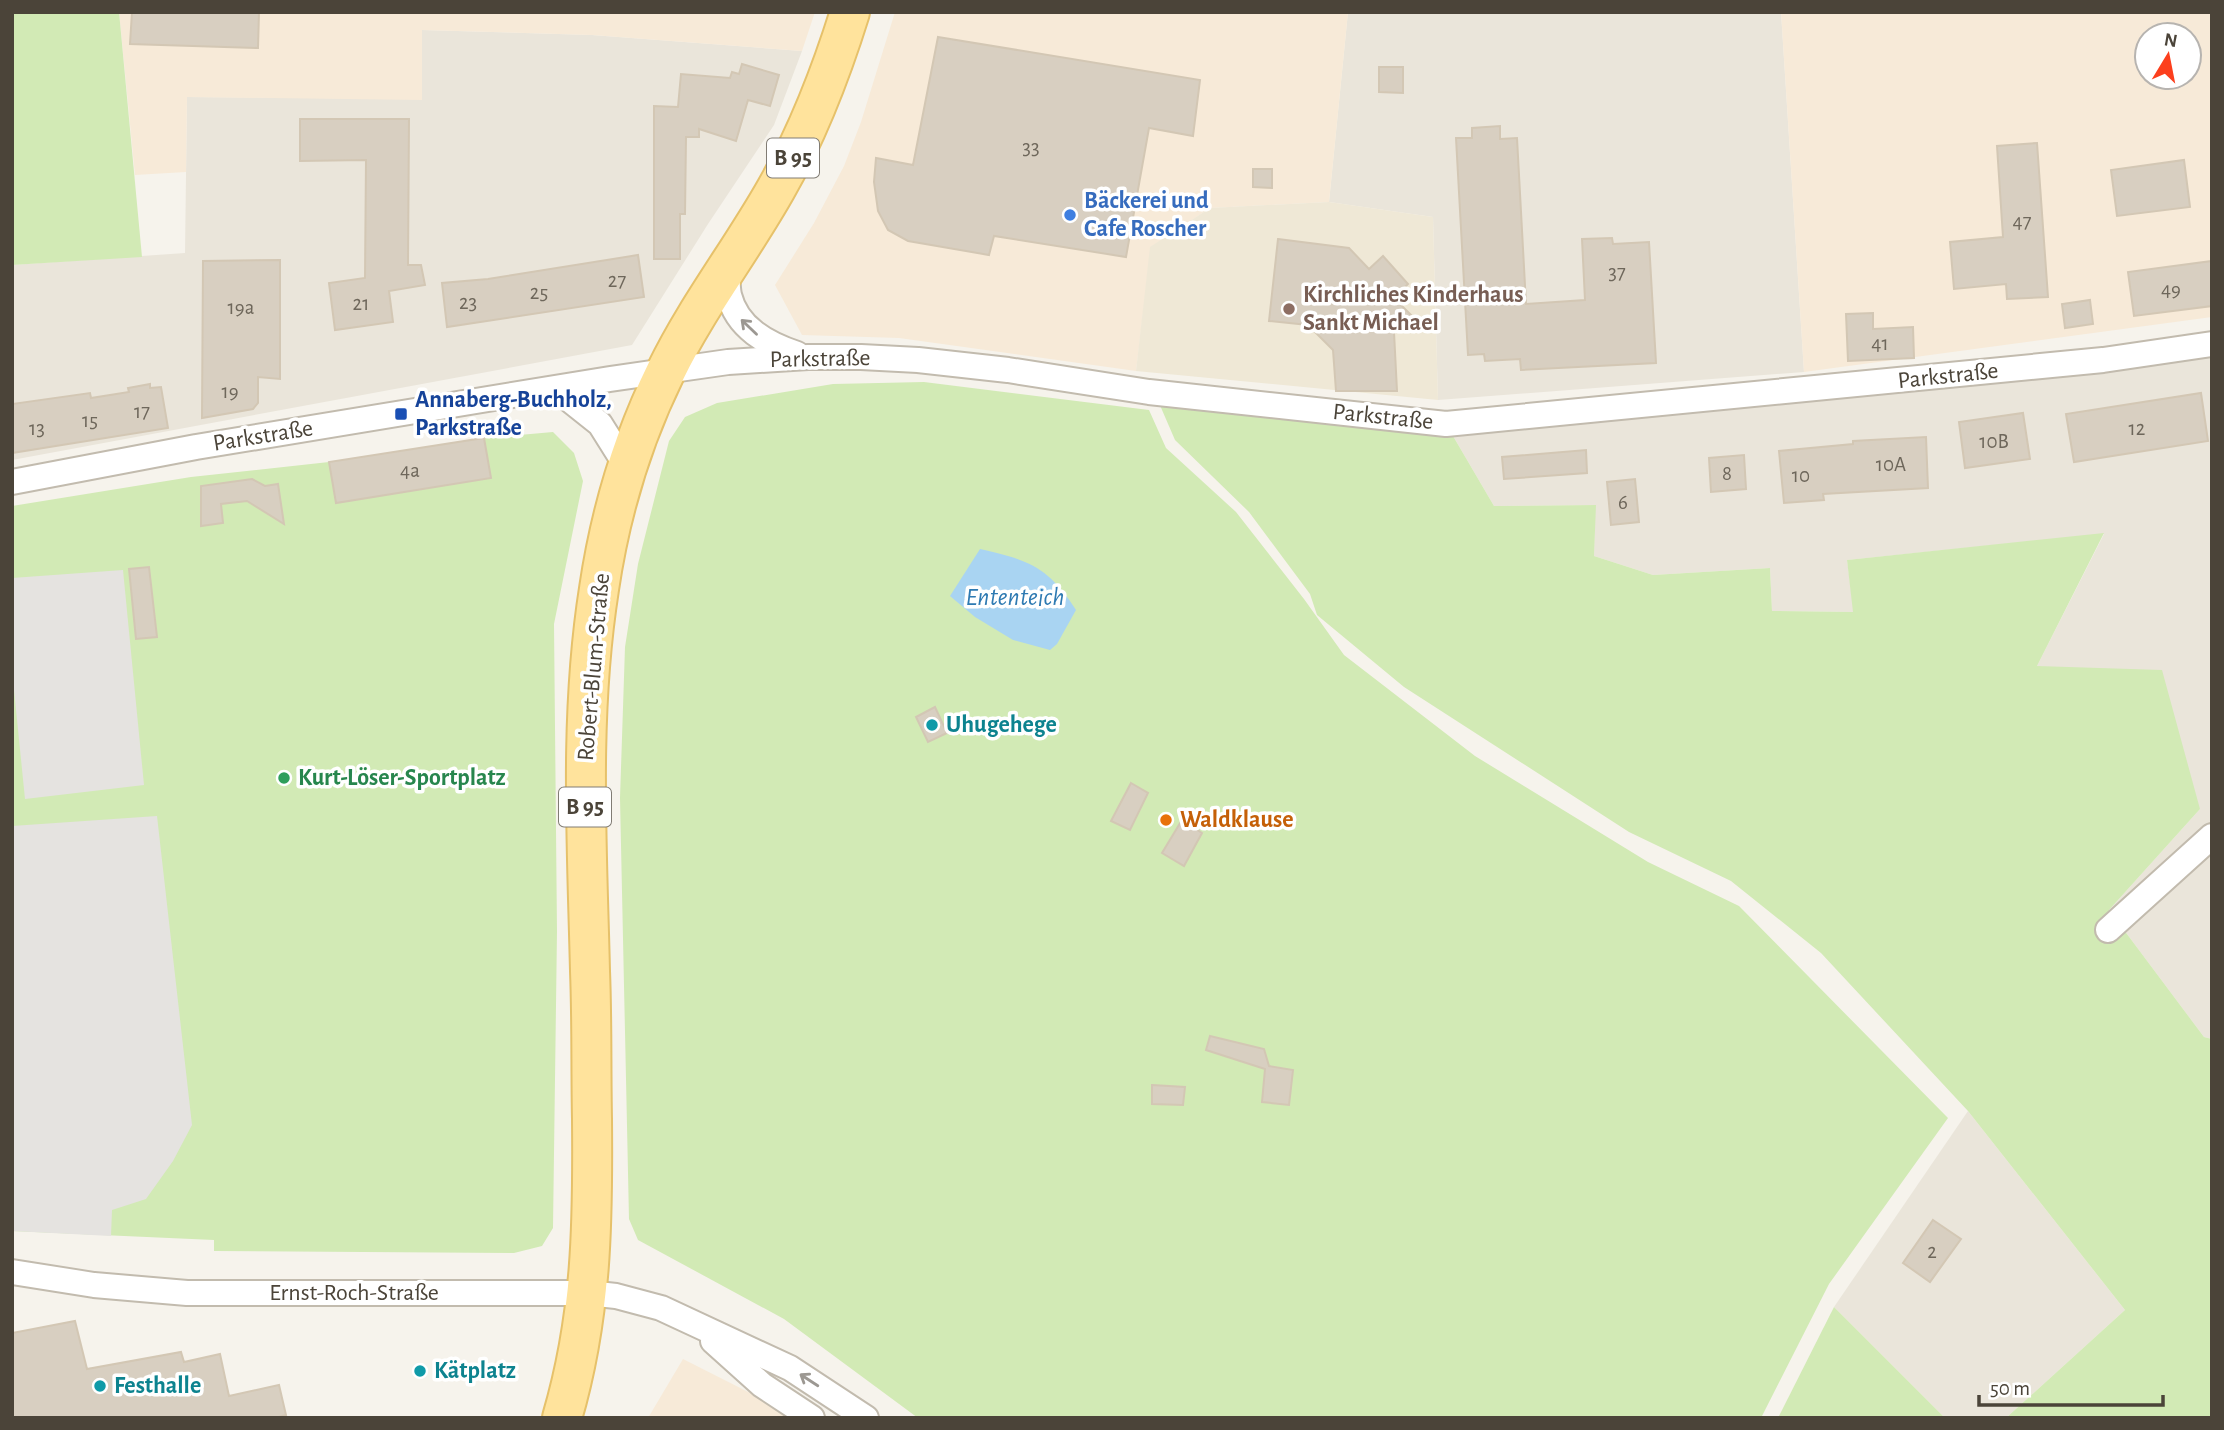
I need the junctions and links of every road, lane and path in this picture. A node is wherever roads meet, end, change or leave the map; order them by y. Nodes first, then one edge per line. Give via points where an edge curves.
1 (850, 12) edge
2 (727, 267) junction
3 (2212, 344) edge
4 (808, 357) junction
5 (666, 371) junction
6 (556, 389) junction
7 (627, 467) junction
8 (12, 482) edge
9 (2212, 836) edge
10 (2108, 930) dead end
11 (12, 1272) edge
12 (588, 1293) junction
13 (692, 1322) junction
14 (562, 1418) edge
15 (812, 1418) edge
16 (866, 1418) edge

1 - 2 main road, Robert-Blum-Straße / B 95 via 795,155
4 -> 2 street via 765,341 743,322 729,295
2 - 5 main road, Robert-Blum-Straße / B 95
3 - 4 street, Parkstraße via 2103,360 1446,424 1149,392 918,360
4 - 5 street, Parkstraße
5 - 6 street, Parkstraße
5 - 7 main road, Robert-Blum-Straße / B 95
6 - 7 street via 600,424
6 - 8 street, Parkstraße via 195,447
7 - 12 main road, Robert-Blum-Straße / B 95 via 599,588 586,710 592,1180
9 - 10 street
11 - 12 street, Ernst-Roch-Straße via 187,1293
12 - 13 street, Ernst-Roch-Straße via 647,1303
12 - 14 main road, Robert-Blum-Straße / B 95
13 - 15 street, Ernst-Roch-Straße via 762,1385
16 -> 13 street, Ernst-Roch-Straße via 790,1368

